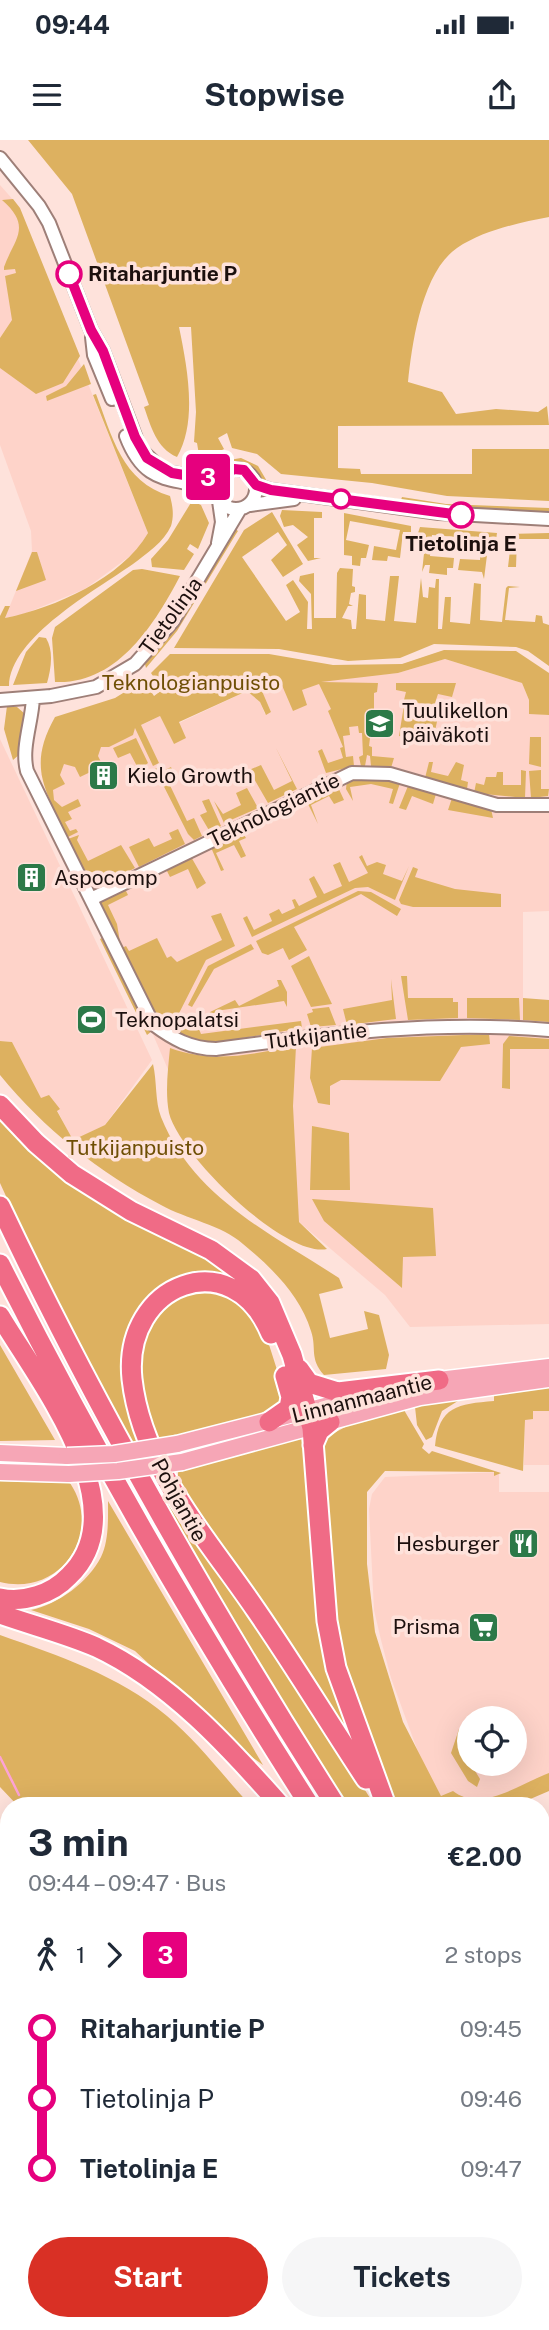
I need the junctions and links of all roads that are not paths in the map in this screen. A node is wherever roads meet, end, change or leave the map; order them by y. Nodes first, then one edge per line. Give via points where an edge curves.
1 (0, 158) edge
2 (91, 330) junction
3 (221, 476) junction
4 (256, 485) junction
5 (327, 497) junction
6 (218, 498) junction
7 (245, 507) junction
8 (549, 519) edge
9 (215, 553) junction
10 (33, 698) junction
11 (0, 700) edge
12 (549, 805) edge
13 (90, 899) junction
14 (549, 1030) edge
15 (0, 1105) edge
16 (0, 1206) edge
17 (0, 1264) edge
18 (0, 1317) edge
19 (292, 1355) junction
20 (549, 1367) edge
21 (549, 1379) edge
22 (439, 1380) junction
23 (269, 1422) junction
24 (316, 1427) junction
25 (0, 1453) edge
26 (0, 1472) edge
27 (0, 1598) edge
28 (0, 1614) edge
29 (272, 1797) edge
30 (304, 1797) edge
31 (332, 1797) edge
32 (379, 1797) edge
33 (382, 1797) edge

1 - 2 street via 49,223
2 - 3 street via 147,458 172,473
2 - 6 street via 94,355 132,452 163,479 209,490
3 - 4 street via 229,470 244,470
3 - 6 street via 216,485
4 - 5 street
4 - 7 street via 256,495
5 - 7 street via 270,500
5 - 8 street via 439,513
6 - 7 street via 228,508
6 - 9 street, Tietolinja via 222,522
7 - 9 street, Tietolinja
9 - 10 street, Tietolinja via 164,633 135,664 96,687
10 - 11 street, Tietolinja
10 - 13 street, Tutkijantie via 23,758
12 - 13 street, Teknologiantie via 497,805 390,774 352,773
13 - 14 street, Tutkijantie via 153,1024 191,1047 216,1049 403,1026
15 - 19 highway via 36,1143 93,1188 211,1250 251,1279 276,1313
16 - 31 highway, Pohjantie via 69,1347 180,1549
17 - 30 highway via 96,1447
18 - 27 highway via 76,1448 94,1514 89,1546 64,1582 38,1595
19 - 22 highway via 309,1383 329,1390
19 - 24 highway
20 - 22 main road, Linnanmaantie
21 - 24 main road, Linnanmaantie via 443,1392
22 - 24 main road, Linnanmaantie via 395,1387
23 - 24 main road, Linnanmaantie
23 - 25 main road, Linnanmaantie, bridge via 114,1454
23 - 32 highway via 289,1408 291,1397 267,1324 249,1298 221,1284 188,1284 162,1296 144,1315 134,1343 132,1378 143,1430 177,1498
24 - 26 main road, Linnanmaantie, bridge via 182,1462 69,1474
24 - 33 highway via 327,1621 336,1668
28 - 29 highway via 96,1647 141,1673 189,1711

